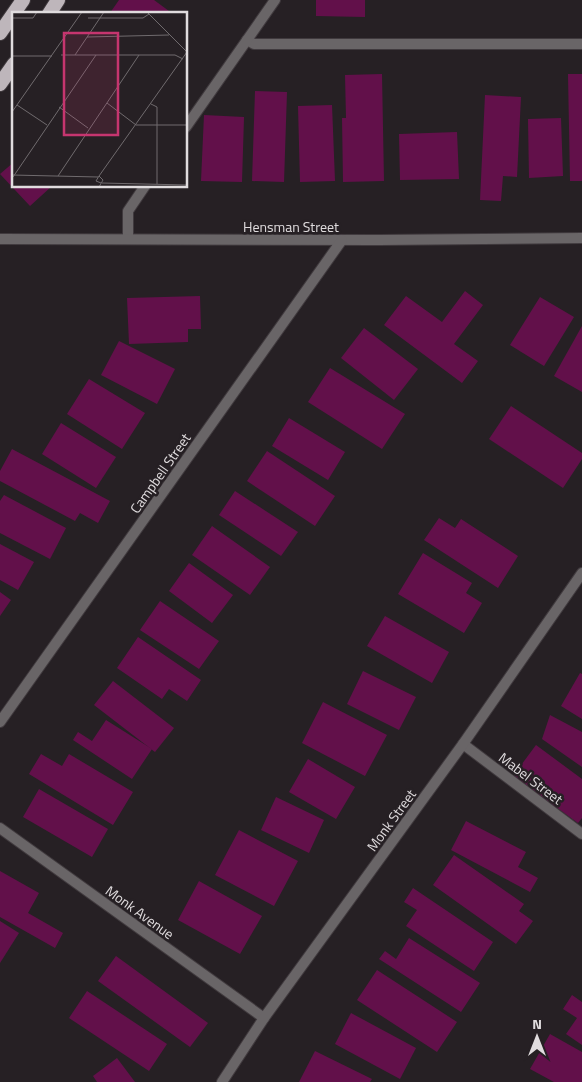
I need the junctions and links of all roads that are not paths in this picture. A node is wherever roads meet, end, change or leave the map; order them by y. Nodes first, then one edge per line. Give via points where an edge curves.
1 (23, 0) edge
2 (58, 0) edge
3 (275, 0) edge
4 (15, 12) edge
5 (49, 12) edge
6 (12, 16) edge
7 (0, 33) edge
8 (247, 40) junction
9 (582, 44) edge
10 (12, 67) edge
11 (0, 84) edge
12 (188, 124) edge
13 (144, 188) edge
14 (0, 238) edge
15 (582, 238) edge
16 (128, 239) junction
17 (342, 240) junction
18 (582, 573) edge
19 (0, 722) edge
20 (463, 744) junction
21 (0, 828) edge
22 (582, 834) edge
23 (264, 1018) junction
24 (222, 1082) edge

1 - 4 highway
2 - 5 highway
3 - 8 street
6 - 7 highway
8 - 9 street via 254,44
8 - 12 street
10 - 11 highway
13 - 16 street via 128,211
14 - 16 street, Hensman Street
15 - 17 street, Hensman Street
16 - 17 street, Hensman Street
17 - 19 street, Campbell Street
18 - 20 street, Monk Street
20 - 22 street, Mabel Street
20 - 23 street, Monk Street
21 - 23 street, Monk Avenue
23 - 24 street, Monk Street

